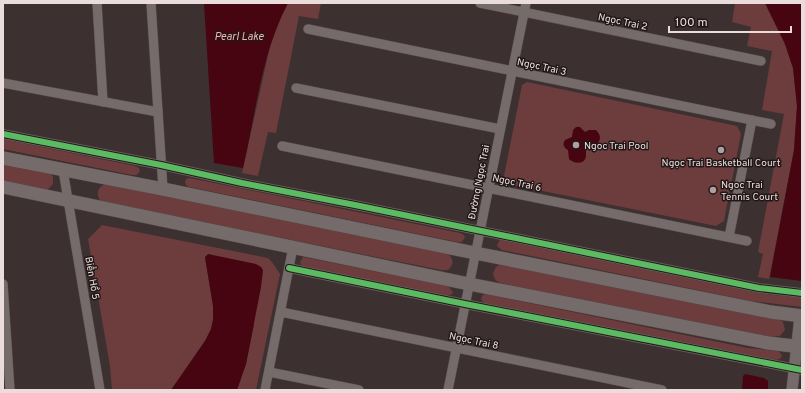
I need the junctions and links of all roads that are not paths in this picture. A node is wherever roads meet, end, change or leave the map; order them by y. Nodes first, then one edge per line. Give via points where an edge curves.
1 (96, 3) edge
2 (152, 3) edge
3 (480, 3) edge
4 (525, 7) edge
5 (308, 29) dead end
6 (761, 61) dead end
7 (512, 71) junction
8 (3, 83) edge
9 (296, 88) dead end
10 (103, 102) junction
11 (158, 112) junction
12 (752, 120) junction
13 (771, 124) dead end
14 (500, 129) junction
15 (3, 134) edge
16 (282, 146) dead end
17 (3, 158) edge
18 (161, 165) junction
19 (63, 170) junction
20 (3, 188) edge
21 (488, 188) junction
22 (163, 189) junction
23 (69, 201) junction
24 (480, 230) junction
25 (729, 238) junction
26 (747, 241) dead end
27 (293, 247) junction
28 (475, 253) junction
29 (289, 268) junction
30 (3, 284) edge
31 (469, 284) junction
32 (802, 292) edge
33 (465, 304) junction
34 (281, 312) junction
35 (801, 316) edge
36 (456, 347) junction
37 (799, 347) edge
38 (798, 369) edge
39 (268, 372) junction
40 (10, 390) edge
41 (100, 390) edge
42 (265, 390) edge
43 (359, 390) edge
44 (448, 390) edge
45 (662, 390) edge
46 (792, 390) edge

1 - 10 street
2 - 11 street
3 - 4 street, Ngọc Trai 2
4 - 6 street, Ngọc Trai 2
4 - 7 street, Đường Ngọc Trai
5 - 7 street, Ngọc Trai 3
7 - 12 street, Ngọc Trai 3
7 - 14 street, Đường Ngọc Trai
8 - 10 street
9 - 14 street
10 - 11 street
11 - 18 street
12 - 13 street, Ngọc Trai 3
12 - 25 street
14 - 21 street, Đường Ngọc Trai
15 - 18 street
16 - 21 street, Ngọc Trai 6
17 - 19 main road
18 - 22 street
18 - 24 street
19 - 22 main road
19 - 23 street, Biển Hồ 5
20 - 23 main road
21 - 24 street, Đường Ngọc Trai
21 - 25 street, Ngọc Trai 6
22 - 28 main road
23 - 27 main road
23 - 41 street, Biển Hồ 5
24 - 28 street, Đường Ngọc Trai
24 - 32 street via 759,288
25 - 26 street, Ngọc Trai 6
27 - 29 street
27 - 31 main road
28 - 31 street, Đường Ngọc Trai
28 - 35 main road
29 - 33 street
29 - 34 street
30 - 40 street
31 - 33 street, Đường Ngọc Trai
31 - 37 main road
33 - 36 street, Đường Ngọc Trai
33 - 38 street
34 - 36 street, Ngọc Trai 8
34 - 39 street
35 - 37 street
36 - 44 street, Đường Ngọc Trai
36 - 45 street, Ngọc Trai 8
37 - 38 street
38 - 46 street
39 - 42 street
39 - 43 street

